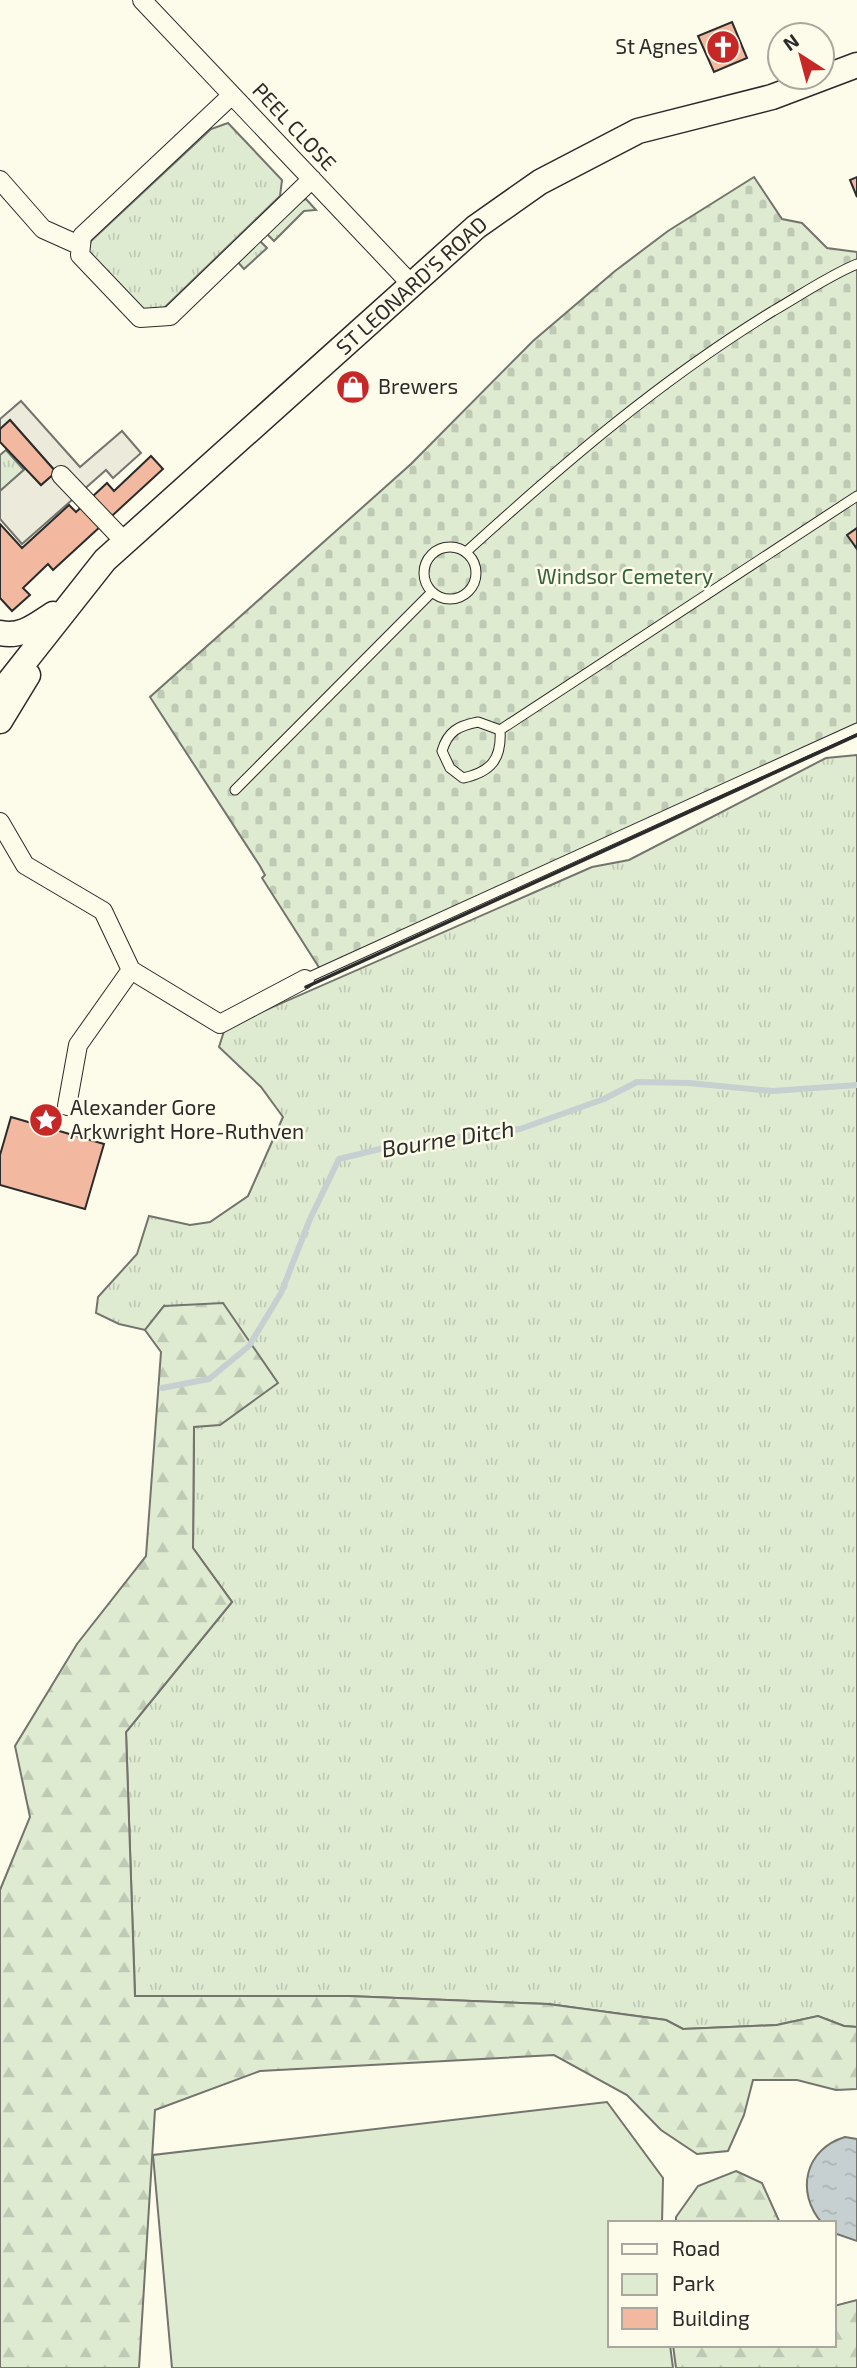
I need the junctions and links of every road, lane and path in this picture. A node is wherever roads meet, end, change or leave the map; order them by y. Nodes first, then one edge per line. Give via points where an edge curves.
1 (142, 0) edge
2 (857, 65) edge
3 (232, 95) junction
4 (312, 179) junction
5 (0, 180) edge
6 (81, 246) junction
7 (857, 264) edge
8 (412, 285) junction
9 (61, 475) dead end
10 (857, 496) edge
11 (125, 542) junction
12 (466, 552) junction
13 (432, 592) junction
14 (76, 597) junction
15 (0, 633) edge
16 (0, 649) edge
17 (5, 699) edge
18 (857, 728) edge
19 (500, 730) junction
20 (234, 790) dead end
21 (0, 822) edge
22 (131, 970) junction
23 (305, 979) joint
24 (67, 1106) dead end

1 - 3 street, PEEL CLOSE
2 - 8 main road, ST LEONARD'S ROAD via 772,97 638,131 540,181 476,226
3 - 4 street, PEEL CLOSE
3 - 6 street via 82,236
4 - 6 street via 170,316 140,318 80,255
4 - 8 street, PEEL CLOSE
5 - 6 street via 43,229
7 - 12 lane via 728,339 638,402
8 - 11 main road, ST LEONARD'S ROAD
9 - 11 street
10 - 19 lane
11 - 14 main road, ST LEONARD'S ROAD
12 - 13 lane via 446,547 428,559 424,574
12 - 13 lane via 476,572 470,590 451,599
13 - 20 lane
14 - 15 main road via 26,632
14 - 17 main road, ST LEONARD'S ROAD
16 - 17 main road via 10,664
18 - 23 lane
19 - 19 lane via 501,747 494,764 481,774 463,778 450,768 442,751 446,736 461,725 478,722
21 - 22 street via 25,864 103,911
22 - 23 street via 220,1024
22 - 24 street via 78,1045

